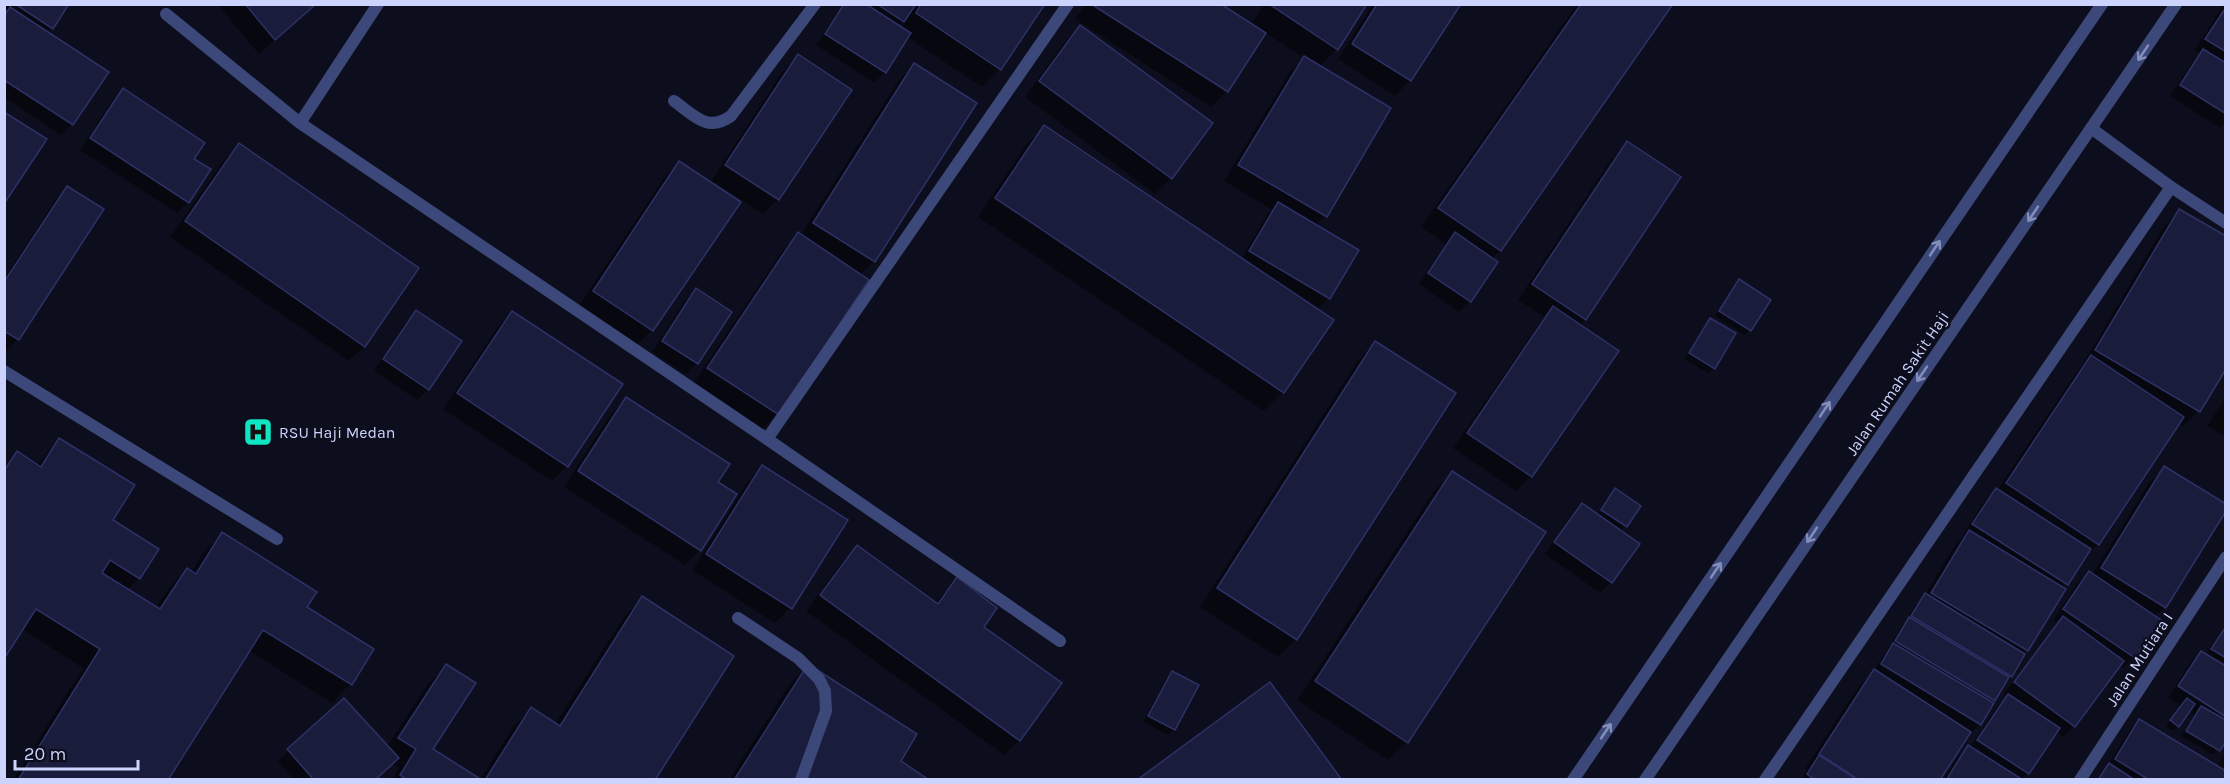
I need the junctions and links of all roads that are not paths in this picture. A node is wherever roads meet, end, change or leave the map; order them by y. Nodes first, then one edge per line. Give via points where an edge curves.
1 (378, 4) edge
2 (815, 4) edge
3 (1068, 4) edge
4 (2102, 4) edge
5 (2176, 4) edge
6 (166, 14) dead end
7 (674, 100) dead end
8 (300, 123) junction
9 (2091, 128) junction
10 (2171, 187) junction
11 (2226, 223) edge
12 (4, 371) edge
13 (767, 439) junction
14 (277, 539) dead end
15 (2226, 557) edge
16 (738, 618) dead end
17 (1060, 641) dead end
18 (801, 780) edge
19 (1573, 780) edge
20 (1645, 780) edge
21 (1765, 780) edge
22 (2079, 780) edge

1 - 8 street
2 - 7 street via 731,116 721,123 706,124
3 - 13 street
19 -> 4 street
5 -> 9 street, Jalan Rumah Sakit Haji
6 - 8 street
8 - 13 street
9 - 10 street
9 -> 20 street, Jalan Rumah Sakit Haji
10 - 11 street
10 - 21 street
12 - 14 street
13 - 17 street
15 - 22 street, Jalan Mutiara I
16 - 18 street via 798,658 825,691 826,711

